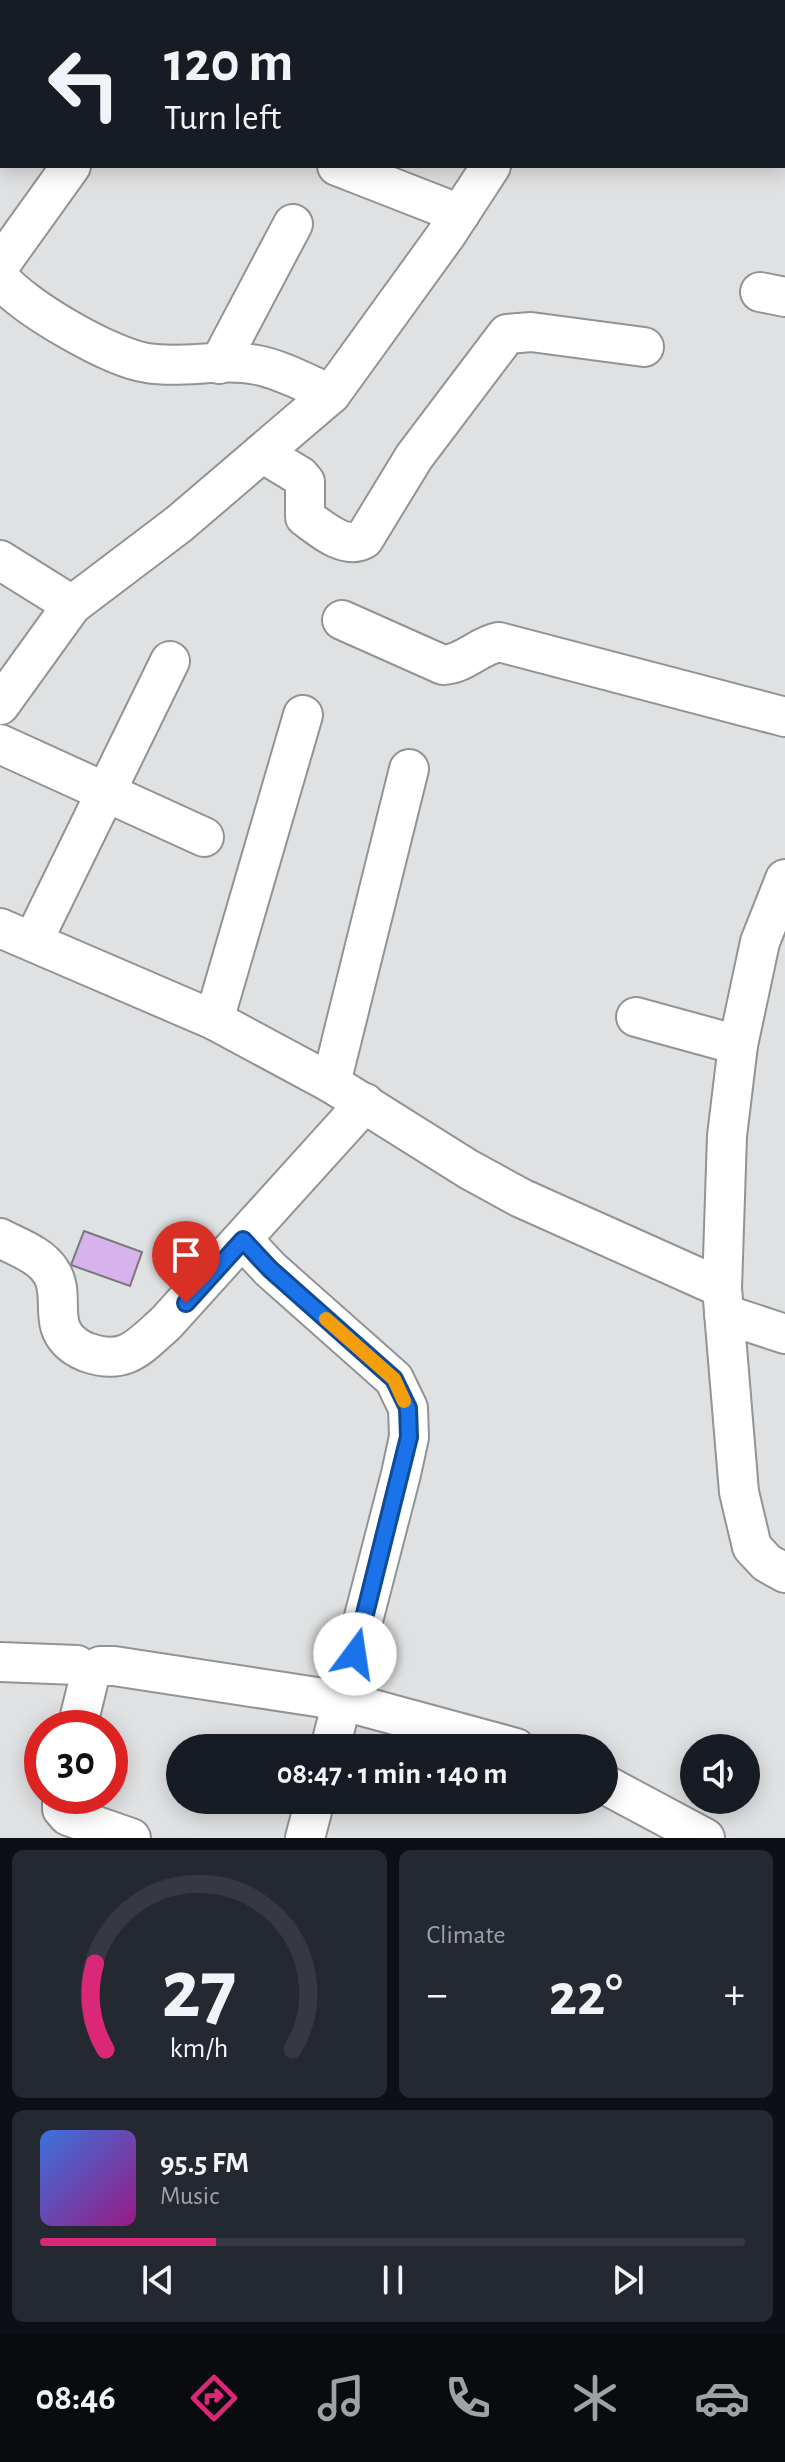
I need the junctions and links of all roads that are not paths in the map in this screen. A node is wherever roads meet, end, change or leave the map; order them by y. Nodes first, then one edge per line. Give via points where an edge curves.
1 (70, 168) edge
2 (342, 168) edge
3 (490, 168) edge
4 (460, 214) junction
5 (293, 224) dead end
6 (0, 265) edge
7 (0, 278) edge
8 (644, 347) dead end
9 (219, 364) junction
10 (331, 394) junction
11 (262, 453) junction
12 (0, 560) edge
13 (72, 605) junction
14 (342, 620) dead end
15 (170, 661) dead end
16 (0, 705) edge
17 (303, 715) dead end
18 (785, 717) edge
19 (0, 744) edge
20 (409, 769) dead end
21 (105, 792) junction
22 (204, 837) dead end
23 (785, 879) edge
24 (16, 935) edge
25 (773, 946) edge
26 (636, 1017) dead end
27 (214, 1020) junction
28 (738, 1045) junction
29 (331, 1083) junction
30 (365, 1103) junction
31 (0, 1238) edge
32 (243, 1240) junction
33 (723, 1301) junction
34 (785, 1334) edge
35 (785, 1573) edge
36 (0, 1662) edge
37 (77, 1665) dead end
38 (343, 1701) junction
39 (81, 1710) edge
40 (334, 1734) edge
41 (464, 1734) edge
42 (618, 1791) edge
43 (66, 1814) edge
44 (311, 1814) edge
45 (131, 1838) edge
46 (305, 1838) edge
47 (705, 1838) edge

1 - 6 street
2 - 4 street
3 - 4 street
4 - 10 street
5 - 9 street
7 - 9 street via 62,325 115,355 147,364
8 - 11 street via 531,332 507,334 358,543 343,542 305,517 305,482
9 - 10 street via 254,364
10 - 11 street
11 - 13 street
12 - 13 street
13 - 16 street
14 - 18 street via 443,665 458,664 499,642
15 - 21 street
17 - 27 street
19 - 21 street
20 - 29 street
21 - 22 street
21 - 24 street
23 - 25 street
24 - 27 street
25 - 28 street
26 - 28 street
27 - 29 street
28 - 33 street via 727,1136
29 - 30 street
30 - 32 street
30 - 33 street via 468,1169
31 - 32 street via 50,1269 67,1339 79,1349 113,1359 135,1350 166,1323
32 - 38 street via 394,1379 408,1408 409,1437 401,1474
33 - 34 street
33 - 35 street via 739,1492 752,1547
36 - 37 street
38 - 39 street via 100,1666 91,1671
38 - 40 street
38 - 41 street
42 - 47 street
43 - 45 street
44 - 46 street

